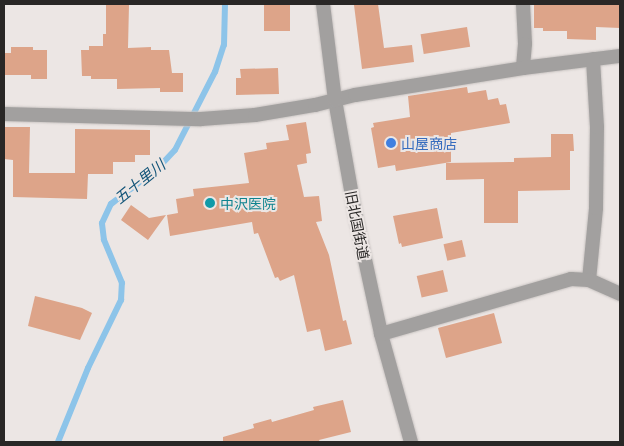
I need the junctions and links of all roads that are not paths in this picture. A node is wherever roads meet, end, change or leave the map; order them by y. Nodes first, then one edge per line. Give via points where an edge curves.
1 (323, 4) edge
2 (523, 4) edge
3 (620, 56) edge
4 (593, 59) junction
5 (523, 68) junction
6 (335, 100) junction
7 (4, 114) edge
8 (589, 280) junction
9 (620, 294) edge
10 (381, 334) junction
11 (411, 442) edge

1 - 6 street, 旧北国街道
2 - 5 street
3 - 4 street
4 - 5 street
4 - 8 street via 597,127 596,208
5 - 6 street
6 - 7 street via 255,115 202,119
6 - 10 street, 旧北国街道
8 - 9 street
8 - 10 street via 571,279
10 - 11 street, 旧北国街道

